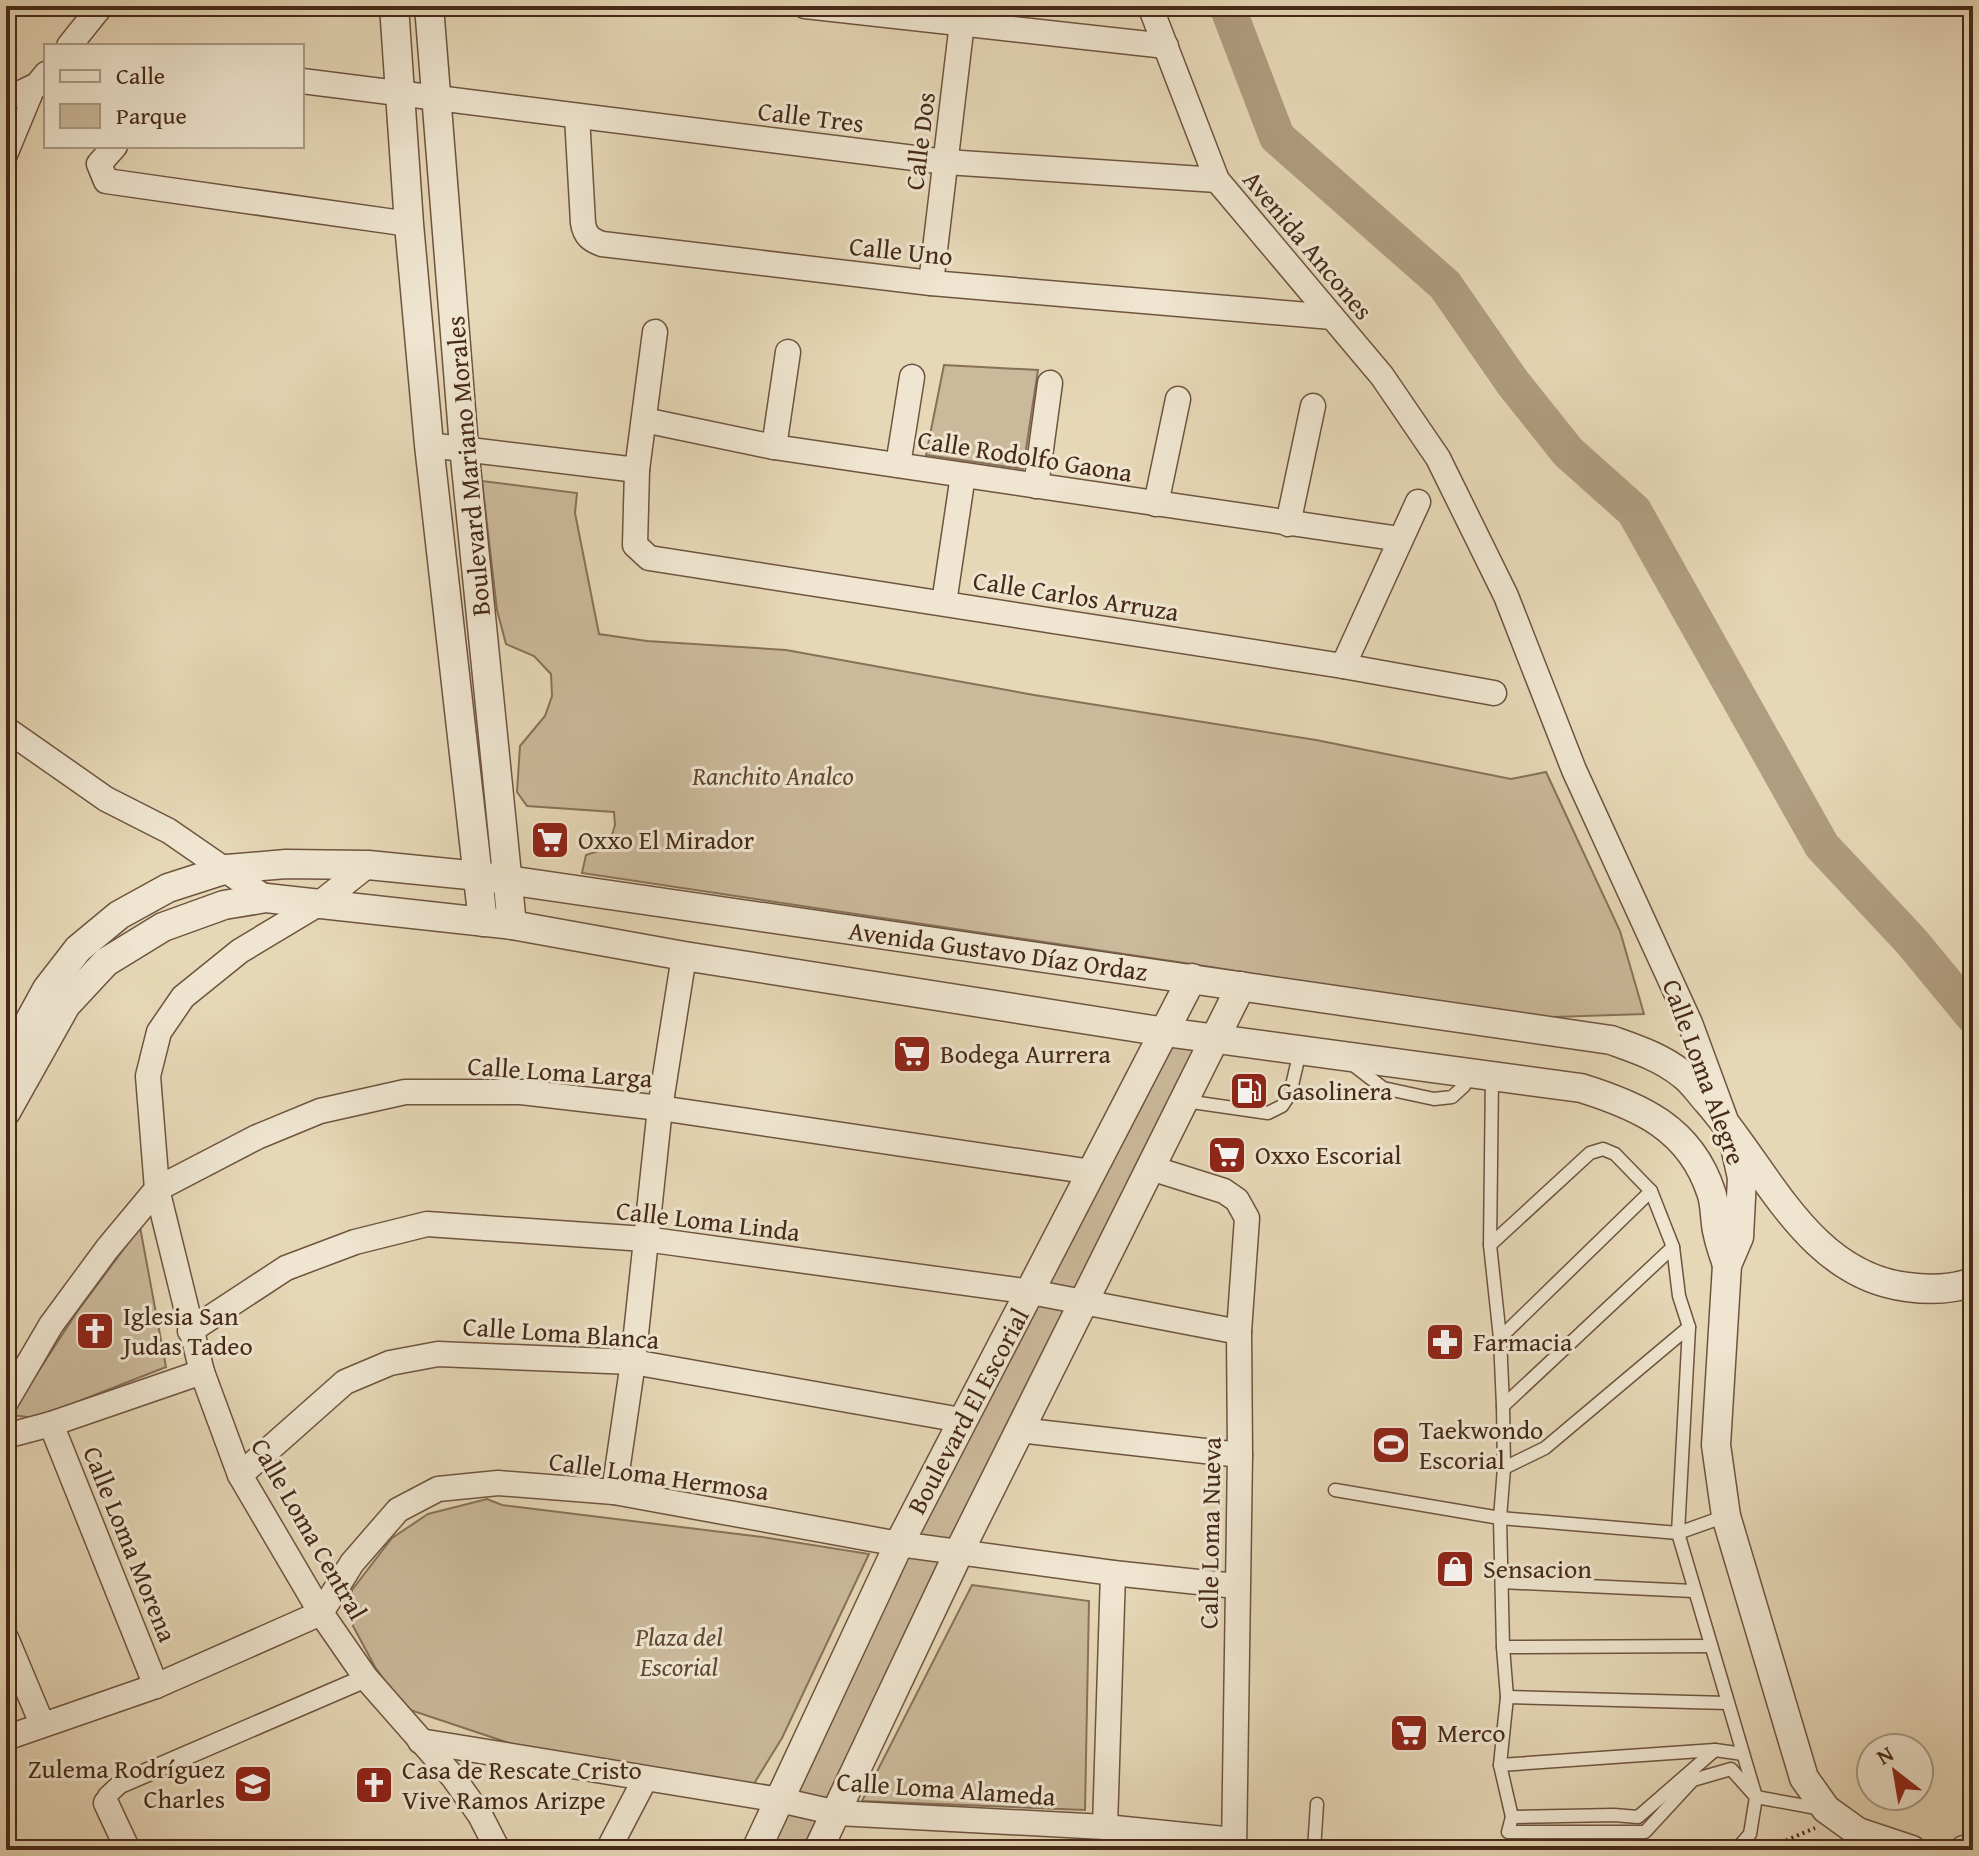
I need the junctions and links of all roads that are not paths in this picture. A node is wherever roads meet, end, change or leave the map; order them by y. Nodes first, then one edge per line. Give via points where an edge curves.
1 (101, 6) edge
2 (394, 6) edge
3 (429, 6) edge
4 (805, 6) edge
5 (1150, 6) edge
6 (963, 15) edge
7 (71, 44) edge
8 (1166, 46) junction
9 (42, 79) edge
10 (304, 81) edge
11 (400, 94) junction
12 (435, 97) junction
13 (7, 101) edge
14 (577, 116) junction
15 (113, 148) edge
16 (6, 160) edge
17 (946, 162) junction
18 (1217, 180) junction
19 (409, 224) junction
20 (931, 283) junction
21 (1332, 317) junction
22 (655, 332) dead end
23 (788, 352) dead end
24 (912, 377) dead end
25 (1050, 383) dead end
26 (1178, 399) dead end
27 (1313, 406) dead end
28 (644, 420) junction
29 (429, 445) junction
30 (464, 447) junction
31 (774, 447) junction
32 (1438, 458) joint
33 (898, 465) junction
34 (637, 470) junction
35 (963, 475) junction
36 (1036, 486) junction
37 (1418, 502) dead end
38 (1156, 504) junction
39 (1288, 524) junction
40 (1400, 539) junction
41 (944, 603) junction
42 (1343, 666) junction
43 (1494, 693) dead end
44 (6, 729) edge
45 (368, 865) junction
46 (227, 869) junction
47 (479, 876) junction
48 (509, 880) junction
49 (266, 898) junction
50 (320, 903) junction
51 (483, 922) junction
52 (512, 925) junction
53 (684, 956) junction
54 (1192, 978) junction
55 (1241, 986) junction
56 (1165, 1032) junction
57 (1216, 1039) junction
58 (1300, 1051) junction
59 (6, 1064) edge
60 (1482, 1075) junction
61 (1185, 1101) junction
62 (660, 1108) junction
63 (6, 1112) edge
64 (1728, 1124) junction
65 (1151, 1168) junction
66 (1092, 1172) junction
67 (157, 1189) junction
68 (1651, 1191) junction
69 (645, 1239) junction
70 (1490, 1245) junction
71 (1673, 1247) junction
72 (1727, 1265) junction
73 (1970, 1283) edge
74 (1031, 1292) junction
75 (1083, 1304) junction
76 (1689, 1327) junction
77 (190, 1331) junction
78 (1239, 1332) junction
79 (1500, 1338) junction
80 (633, 1362) junction
81 (202, 1372) junction
82 (6, 1402) edge
83 (1503, 1406) junction
84 (961, 1420) junction
85 (51, 1424) junction
86 (1019, 1430) junction
87 (6, 1436) edge
88 (1240, 1455) junction
89 (1504, 1468) junction
90 (240, 1475) junction
91 (1335, 1490) dead end
92 (614, 1492) junction
93 (1726, 1516) junction
94 (1500, 1518) junction
95 (1678, 1533) junction
96 (899, 1544) junction
97 (959, 1552) junction
98 (1113, 1573) junction
99 (1502, 1582) junction
100 (1236, 1586) junction
101 (1693, 1591) junction
102 (321, 1613) junction
103 (6, 1638) edge
104 (1711, 1646) junction
105 (1503, 1647) junction
106 (366, 1678) junction
107 (156, 1686) junction
108 (1507, 1697) junction
109 (1727, 1703) junction
110 (42, 1724) junction
111 (6, 1738) edge
112 (420, 1741) junction
113 (1715, 1750) junction
114 (1743, 1754) junction
115 (1500, 1765) junction
116 (645, 1779) junction
117 (1756, 1797) junction
118 (780, 1800) junction
119 (106, 1803) joint
120 (1317, 1804) dead end
121 (837, 1813) junction
122 (1512, 1817) junction
123 (1823, 1817) junction
124 (1105, 1827) junction
125 (1234, 1845) edge
126 (128, 1850) edge
127 (498, 1850) edge
128 (608, 1850) edge
129 (756, 1850) edge
130 (818, 1850) edge
131 (1314, 1850) edge
132 (1736, 1850) edge
133 (1912, 1850) edge
134 (1964, 1850) edge
135 (1973, 1850) edge

1 - 7 street
2 - 11 street, Boulevard Mariano Morales
3 - 12 street, Boulevard Mariano Morales
4 - 6 street
5 - 8 street, Avenida Ancones
6 - 8 street
6 - 17 street, Calle Dos
8 - 18 street, Avenida Ancones
9 - 13 street
9 - 16 street
10 - 11 street, Calle Tres
11 - 12 street, Calle Tres
11 - 19 street, Boulevard Mariano Morales
12 - 14 street, Calle Tres
12 - 30 street, Boulevard Mariano Morales
14 - 17 street, Calle Tres
14 - 20 street, Calle Uno via 583,223 592,241
15 - 19 street via 99,164 106,181
17 - 18 street, Calle Tres
17 - 20 street, Calle Dos
18 - 21 street, Avenida Ancones
19 - 29 street, Boulevard Mariano Morales
20 - 21 street, Calle Uno
21 - 32 street, Avenida Ancones via 1382,376
22 - 28 street
23 - 31 street
24 - 33 street
25 - 36 street
26 - 38 street
27 - 39 street
28 - 31 street, Calle Rodolfo Gaona
28 - 34 street
29 - 30 street
29 - 47 street, Boulevard Mariano Morales
30 - 34 street
30 - 48 street, Boulevard Mariano Morales
31 - 33 street, Calle Rodolfo Gaona
32 - 64 street, Calle Loma Alegre via 1506,596 1574,770 1690,1023
33 - 35 street, Calle Rodolfo Gaona
34 - 41 street, Calle Carlos Arruza via 635,545 649,558
35 - 36 street, Calle Rodolfo Gaona
35 - 41 street
36 - 38 street, Calle Rodolfo Gaona
37 - 40 street
38 - 39 street, Calle Rodolfo Gaona
39 - 40 street, Calle Rodolfo Gaona
40 - 42 street
41 - 42 street, Calle Carlos Arruza
42 - 43 street, Calle Carlos Arruza
44 - 46 street via 106,799
45 - 46 street, Avenida Gustavo Díaz Ordaz
45 - 47 street, Avenida Gustavo Díaz Ordaz
45 - 50 street, Calle Loma Central
46 - 49 street
46 - 59 street, Avenida Gustavo Díaz Ordaz via 168,888 119,915 78,949 47,989
47 - 48 street, Avenida Gustavo Díaz Ordaz
47 - 51 street, Boulevard Mariano Morales
48 - 52 street, Boulevard Mariano Morales
48 - 54 street, Avenida Gustavo Díaz Ordaz
49 - 50 street, Avenida Gustavo Díaz Ordaz
49 - 63 street, Avenida Gustavo Díaz Ordaz via 224,905 163,927 106,962 66,1005
50 - 51 street, Avenida Gustavo Díaz Ordaz
50 - 67 street, Calle Loma Central via 228,960 183,997 159,1032 148,1076
51 - 52 street, Avenida Gustavo Díaz Ordaz
52 - 53 street, Avenida Gustavo Díaz Ordaz
53 - 56 street, Avenida Gustavo Díaz Ordaz
53 - 62 street
54 - 55 street, Avenida Gustavo Díaz Ordaz
54 - 56 street, Boulevard El Escorial
55 - 57 street, Boulevard El Escorial
55 - 64 street, Avenida Gustavo Díaz Ordaz via 1611,1040 1653,1055 1684,1075
56 - 57 street, Avenida Gustavo Díaz Ordaz
56 - 66 street, Boulevard El Escorial
57 - 58 street, Avenida Gustavo Díaz Ordaz
57 - 61 street, Boulevard El Escorial
58 - 60 street, Avenida Gustavo Díaz Ordaz
58 - 61 lane via 1290,1094 1268,1113
60 - 70 lane
60 - 72 street, Avenida Gustavo Díaz Ordaz via 1581,1088 1626,1102 1661,1123 1683,1143 1712,1193
61 - 65 street, Boulevard El Escorial
62 - 66 street, Calle Loma Larga
62 - 67 street, Calle Loma Larga via 521,1092 405,1092 320,1111
62 - 69 street
64 - 72 street, Calle Loma Alegre via 1742,1178 1739,1237
64 - 73 street, Avenida Gustavo Díaz Ordaz via 1789,1213 1857,1273 1892,1286 1931,1290
65 - 75 street, Boulevard El Escorial
65 - 78 street, Calle Loma Nueva via 1224,1191 1237,1200 1247,1218
66 - 74 street, Boulevard El Escorial
67 - 77 street, Calle Loma Central
67 - 82 street, Calle Loma Larga via 51,1325
68 - 70 lane via 1615,1154 1603,1149 1590,1153
68 - 71 lane
68 - 79 lane
69 - 74 street, Calle Loma Linda
69 - 77 street, Calle Loma Linda via 427,1224 355,1242 286,1268
69 - 80 street
70 - 79 lane
71 - 76 lane
71 - 83 lane
72 - 93 street, Calle Loma Alegre via 1716,1445
74 - 75 street, Calle Loma Linda
74 - 84 street, Boulevard El Escorial
75 - 78 street, Calle Loma Linda
75 - 86 street, Boulevard El Escorial
76 - 89 lane via 1545,1448
76 - 95 lane
77 - 81 street, Calle Loma Central
78 - 88 street, Calle Loma Nueva
79 - 83 lane
80 - 84 street, Calle Loma Blanca
80 - 90 street, Calle Loma Blanca via 438,1354 390,1363 345,1382
80 - 92 street
81 - 85 street
81 - 90 street, Calle Loma Central
83 - 89 lane
84 - 96 street, Boulevard El Escorial
85 - 87 street
85 - 107 street, Calle Loma Morena
86 - 88 street
86 - 97 street, Boulevard El Escorial
88 - 100 street, Calle Loma Nueva
89 - 94 lane
90 - 102 street, Calle Loma Central
91 - 94 lane
92 - 96 street, Calle Loma Hermosa
92 - 102 street, Calle Loma Hermosa via 498,1483 438,1489 398,1510 352,1563
93 - 95 lane
93 - 123 street, Calle Loma Alegre via 1804,1778
94 - 95 lane
94 - 99 lane
95 - 101 lane
96 - 97 street, Calle Loma Hermosa
96 - 118 street, Boulevard El Escorial
97 - 98 street, Calle Loma Hermosa
97 - 121 street, Boulevard El Escorial
98 - 100 street, Calle Loma Hermosa
98 - 124 street
99 - 101 lane
99 - 105 lane
100 - 125 street, Calle Loma Nueva
101 - 104 lane
102 - 106 street, Calle Loma Central
102 - 107 street
103 - 110 street
104 - 105 lane
104 - 109 lane
105 - 108 lane
106 - 112 street, Calle Loma Central
106 - 119 street via 120,1784
107 - 110 street
108 - 109 lane
108 - 115 lane
109 - 114 lane
110 - 111 street
112 - 116 street, Calle Loma Alameda
112 - 127 street, Calle Loma Central via 453,1777
113 - 114 lane
113 - 115 lane
113 - 122 lane via 1638,1817
114 - 117 lane
115 - 122 lane
116 - 118 street, Calle Loma Alameda
116 - 128 street
117 - 122 lane via 1731,1769 1693,1780 1645,1832 1508,1832
117 - 123 lane
117 - 132 lane via 1750,1834
118 - 121 street, Calle Loma Alameda
118 - 129 street, Boulevard El Escorial
119 - 126 street
120 - 131 lane
121 - 124 street, Calle Loma Alameda
121 - 130 street, Boulevard El Escorial
123 - 133 street, Calle Loma Alegre
124 - 125 street, Calle Loma Alameda
134 - 135 street

